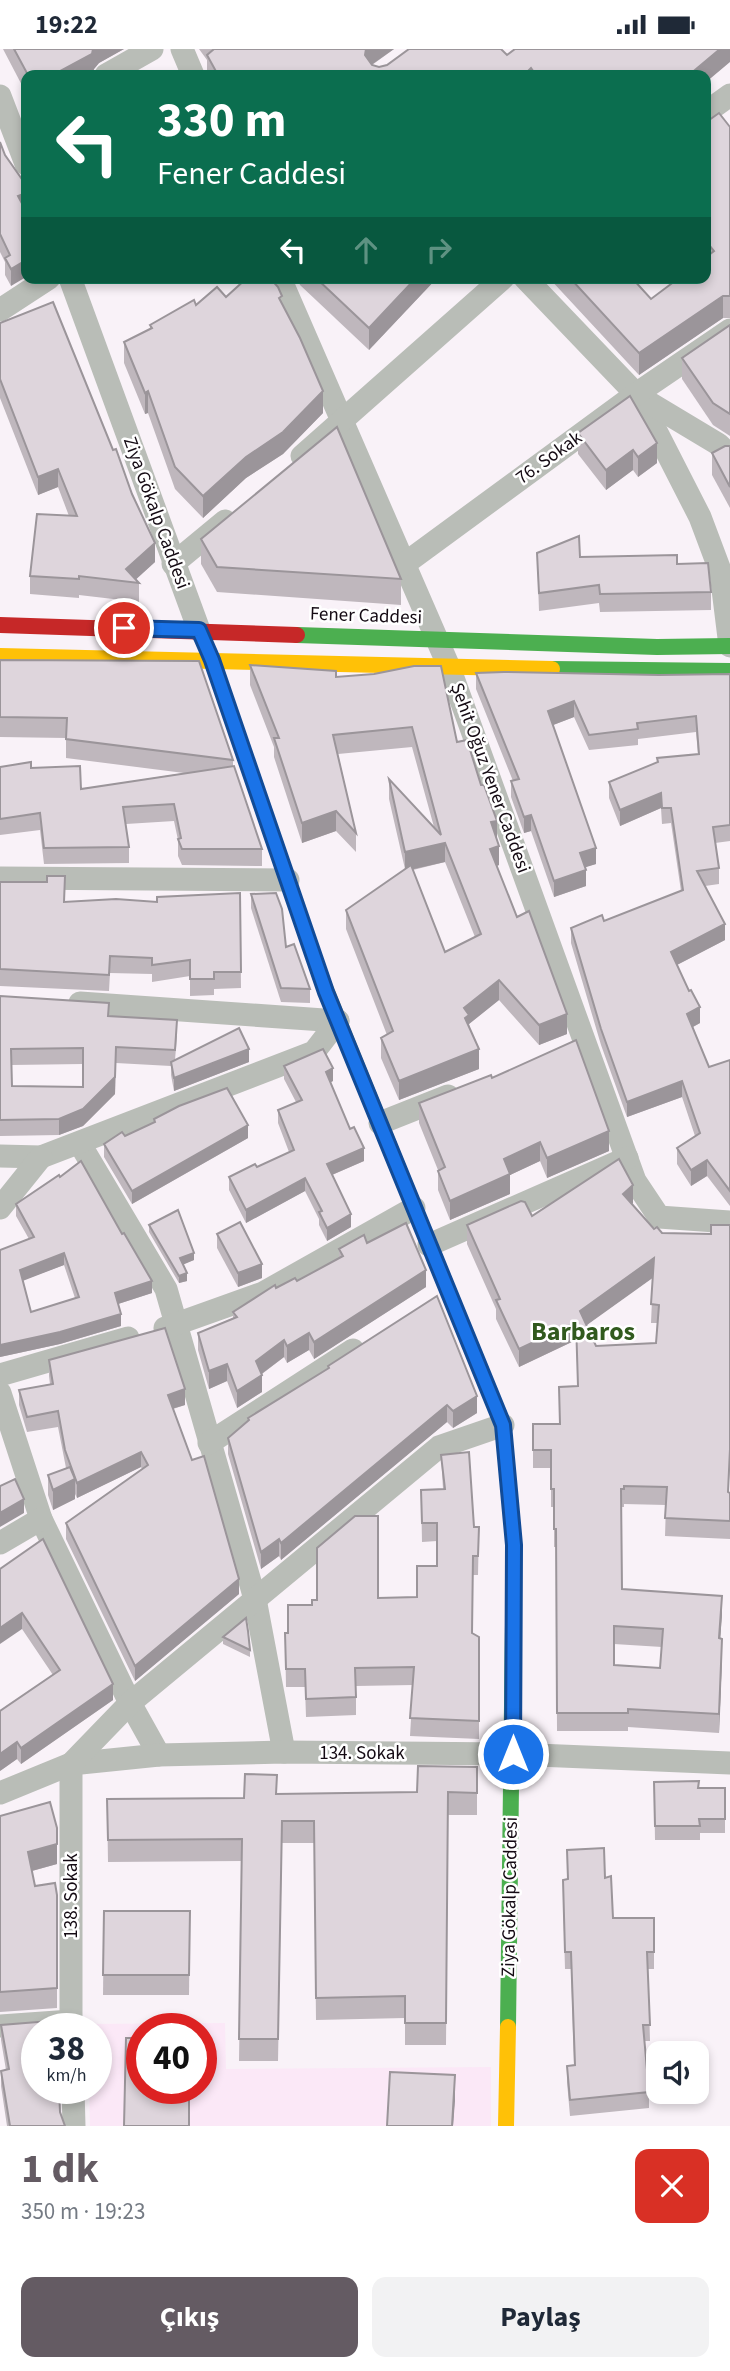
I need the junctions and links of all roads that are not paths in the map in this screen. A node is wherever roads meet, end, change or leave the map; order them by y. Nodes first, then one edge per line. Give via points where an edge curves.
1 (152, 49) edge
2 (181, 49) edge
3 (115, 70) edge
4 (191, 70) edge
5 (730, 95) edge
6 (0, 96) edge
7 (711, 109) edge
8 (19, 125) edge
9 (41, 284) edge
10 (72, 284) edge
11 (283, 284) edge
12 (496, 284) edge
13 (531, 284) edge
14 (0, 310) edge
15 (730, 330) edge
16 (636, 394) junction
17 (342, 423) junction
18 (726, 445) edge
19 (289, 467) edge
20 (237, 511) edge
21 (173, 563) junction
22 (403, 565) junction
23 (0, 625) edge
24 (199, 630) junction
25 (436, 640) junction
26 (730, 646) edge
27 (0, 656) edge
28 (212, 660) junction
29 (449, 667) junction
30 (730, 671) edge
31 (0, 878) edge
32 (288, 880) junction
33 (54, 1001) edge
34 (338, 1021) junction
35 (586, 1041) junction
36 (560, 1051) edge
37 (470, 1087) edge
38 (380, 1123) junction
39 (80, 1144) junction
40 (0, 1156) edge
41 (41, 1157) junction
42 (627, 1158) junction
43 (0, 1208) edge
44 (414, 1208) junction
45 (729, 1221) edge
46 (429, 1245) junction
47 (447, 1290) junction
48 (425, 1304) edge
49 (177, 1325) junction
50 (368, 1341) edge
51 (0, 1375) edge
52 (0, 1393) edge
53 (503, 1425) junction
54 (209, 1443) junction
55 (41, 1519) junction
56 (0, 1543) edge
57 (255, 1599) junction
58 (130, 1703) junction
59 (284, 1752) junction
60 (513, 1754) junction
61 (159, 1755) junction
62 (730, 1763) edge
63 (71, 1764) junction
64 (0, 1793) edge
65 (71, 2013) edge
66 (0, 2026) edge
67 (21, 2026) edge
68 (73, 2104) edge
69 (74, 2126) edge
70 (506, 2126) edge

1 - 3 street
2 - 4 street
5 - 7 street
6 - 8 street
9 - 14 street
10 - 21 street, Ziya Gökalp Caddesi
11 - 17 street, Şehit Oğuz Yener Caddesi
12 - 17 street
13 - 16 street
15 - 16 street, 76. Sokak
16 - 18 street
16 - 22 street, 76. Sokak
16 - 26 street via 699,517 721,573
17 - 19 street
17 - 22 street, Şehit Oğuz Yener Caddesi
20 - 21 street
21 - 24 street, Ziya Gökalp Caddesi
22 - 25 street, Şehit Oğuz Yener Caddesi
23 - 24 street, Fener Caddesi
24 - 25 street, Fener Caddesi
24 - 28 street, Ziya Gökalp Caddesi
25 - 26 street, Fener Caddesi
25 - 29 street, Şehit Oğuz Yener Caddesi
27 - 28 street
28 - 29 street
28 - 32 street, Ziya Gökalp Caddesi
29 - 30 street
29 - 35 street, Şehit Oğuz Yener Caddesi
31 - 32 street
32 - 34 street, Ziya Gökalp Caddesi
33 - 34 street
34 - 38 street, Ziya Gökalp Caddesi
34 - 39 street via 314,1052
35 - 36 street
35 - 42 street, Şehit Oğuz Yener Caddesi
37 - 38 street
38 - 44 street, Ziya Gökalp Caddesi
39 - 41 street
39 - 49 street via 166,1289
40 - 41 street
41 - 43 street
42 - 45 street, Şehit Oğuz Yener Caddesi via 635,1181 659,1217
42 - 46 street
44 - 46 street, Ziya Gökalp Caddesi
44 - 49 street via 263,1293
46 - 47 street, Ziya Gökalp Caddesi
47 - 48 street
47 - 53 street, Ziya Gökalp Caddesi
49 - 51 street
49 - 54 street
50 - 54 street
52 - 55 street
53 - 57 street via 439,1447
53 - 60 street, Ziya Gökalp Caddesi via 514,1545
54 - 57 street
55 - 56 street
55 - 58 street
57 - 58 street
57 - 59 street
58 - 61 street
58 - 63 street
59 - 60 street, 134. Sokak
59 - 61 street, 134. Sokak
60 - 62 street, 134. Sokak
60 - 70 street, Ziya Gökalp Caddesi
61 - 63 street, 134. Sokak
63 - 64 street, 134. Sokak
63 - 65 street, 138. Sokak
66 - 67 street
68 - 69 street

